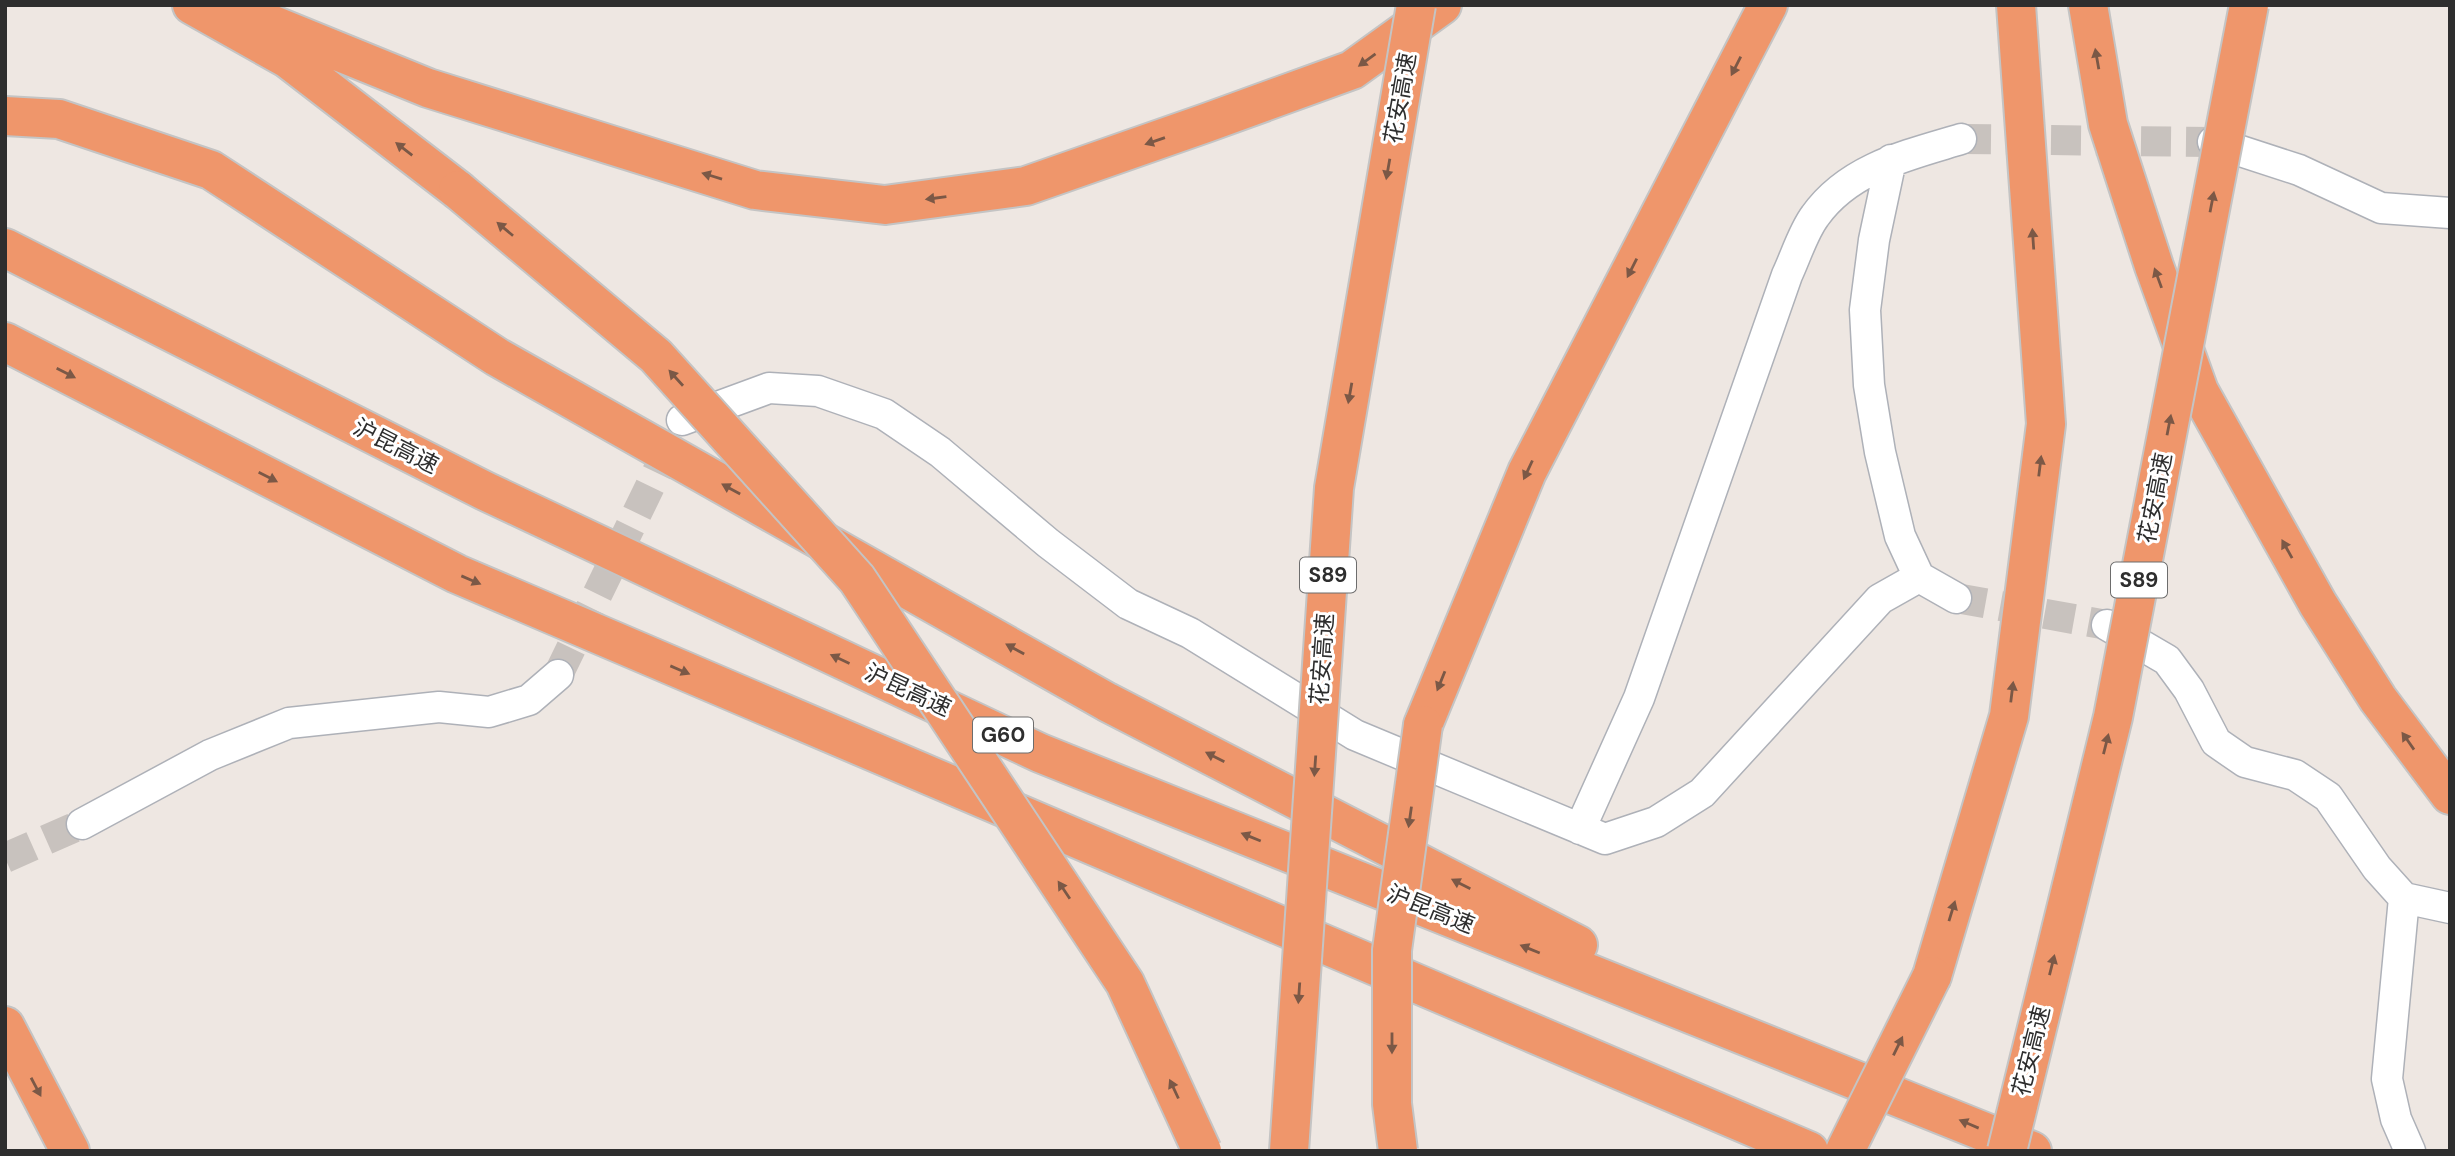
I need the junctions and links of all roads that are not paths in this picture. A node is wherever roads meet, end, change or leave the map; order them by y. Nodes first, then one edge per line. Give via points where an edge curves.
1 (192, 5) edge
2 (224, 5) edge
3 (1416, 5) edge
4 (1442, 5) edge
5 (1768, 5) edge
6 (2016, 5) edge
7 (2088, 5) edge
8 (2249, 5) edge
9 (5, 116) edge
10 (1961, 139) tunnel mouth
11 (2213, 142) tunnel mouth
12 (1891, 160) junction
13 (2450, 213) edge
14 (5, 248) edge
15 (5, 342) edge
16 (682, 420) tunnel mouth
17 (1919, 577) junction
18 (1956, 598) tunnel mouth
19 (2107, 625) tunnel mouth
20 (558, 675) tunnel mouth
21 (2450, 795) edge
22 (82, 824) tunnel mouth
23 (1580, 829) junction
24 (2404, 898) junction
25 (2450, 908) edge
26 (5, 1026) edge
27 (1782, 1050) junction
28 (70, 1151) edge
29 (1202, 1151) edge
30 (1289, 1151) edge
31 (1398, 1151) edge
32 (1809, 1151) edge
33 (1845, 1151) edge
34 (2007, 1151) edge
35 (2032, 1151) edge
36 (2410, 1151) edge

29 -> 1 highway, bridge via 1125,983 858,579 656,356 458,190 288,59
4 -> 2 highway via 1352,70 1291,92 1026,186 885,205 755,190 428,88
3 -> 30 highway, 花安高速 / S89, bridge via 1334,488
5 -> 31 highway, bridge via 1527,472 1423,725 1392,950 1392,1104
33 -> 6 highway, bridge via 1932,976 2009,716 2046,424
21 -> 7 highway via 2378,699 2318,604 2199,391 2108,124
34 -> 8 highway, 花安高速 / S89, bridge via 2113,717
27 -> 9 highway via 1107,702 497,357 211,170 59,119
10 - 12 street
11 - 13 street via 2299,170 2381,208
12 - 17 street via 1865,310 1869,384 1900,536
12 - 23 street via 1853,179 1815,216 1787,275 1639,698
27 -> 14 highway, 沪昆高速 / G60 via 1040,752 485,491
15 -> 32 highway via 457,574
16 - 23 street via 769,388 818,391 884,414 940,452 1128,604 1190,633 1355,735
17 - 18 street
17 - 23 street via 1880,599 1702,793 1656,822 1605,839
19 - 24 street via 2167,660 2216,742 2245,762 2295,775 2328,797 2377,868
20 - 22 street via 529,699 489,712 439,707 289,723 210,755
24 - 25 street
24 - 36 street via 2387,1079 2396,1119
26 -> 28 highway
35 -> 27 highway, 沪昆高速 / G60

